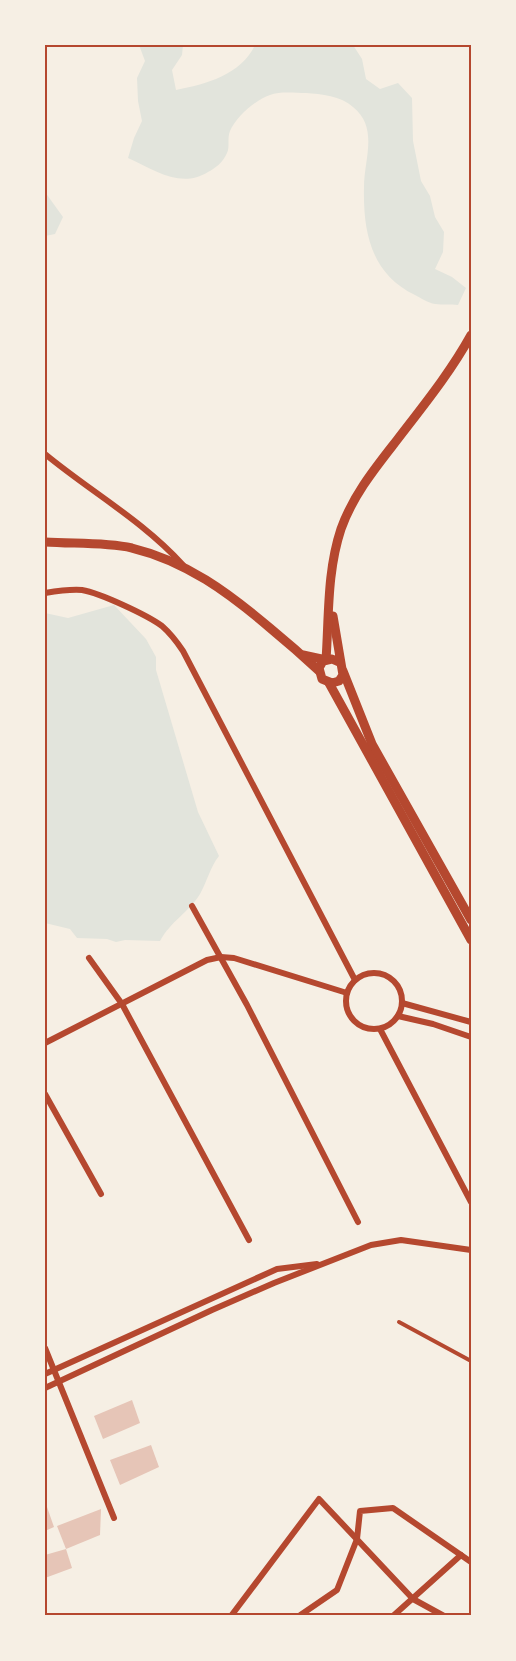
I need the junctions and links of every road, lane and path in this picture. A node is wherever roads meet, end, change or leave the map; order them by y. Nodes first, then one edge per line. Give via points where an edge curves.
1 (471, 335) edge
2 (45, 454) edge
3 (45, 543) edge
4 (185, 567) junction
5 (45, 593) edge
6 (330, 599) junction
7 (303, 656) junction
8 (326, 660) junction
9 (342, 667) junction
10 (319, 671) junction
11 (329, 683) junction
12 (192, 906) dead end
13 (471, 920) edge
14 (471, 939) edge
15 (220, 957) junction
16 (89, 958) dead end
17 (355, 981) junction
18 (347, 993) junction
19 (402, 1002) junction
20 (122, 1004) junction
21 (437, 1012) junction
22 (398, 1016) junction
23 (471, 1022) edge
24 (433, 1024) junction
25 (380, 1029) junction
26 (471, 1037) edge
27 (45, 1043) edge
28 (45, 1094) edge
29 (101, 1194) dead end
30 (471, 1202) edge
31 (358, 1222) dead end
32 (249, 1240) dead end
33 (471, 1250) edge
34 (327, 1262) junction
35 (207, 1299) junction
36 (212, 1310) junction
37 (399, 1322) dead end
38 (136, 1331) junction
39 (110, 1344) junction
40 (142, 1344) junction
41 (45, 1348) edge
42 (115, 1357) junction
43 (471, 1361) edge
44 (54, 1370) junction
45 (45, 1374) edge
46 (59, 1383) junction
47 (45, 1389) edge
48 (114, 1518) dead end
49 (357, 1539) junction
50 (461, 1556) junction
51 (471, 1562) edge
52 (413, 1599) junction
53 (231, 1616) edge
54 (299, 1616) edge
55 (393, 1616) edge
56 (444, 1616) edge

1 - 6 street via 441,383 360,489 342,528 331,568
2 - 4 street via 145,528
3 - 4 street via 114,545
4 - 7 street via 232,597
5 - 17 street via 83,590 98,595 153,621 173,638
6 - 8 street
6 - 9 street
7 - 8 street
7 - 10 street
8 - 9 street via 335,660
8 - 10 street
9 - 11 street via 339,681
9 - 13 street via 372,744
10 - 11 street via 322,680
11 - 14 street
12 - 15 street
15 - 18 street
15 - 20 street
15 - 31 street
16 - 20 street
17 - 18 street
17 - 19 street via 375,973 389,977 399,988
18 - 25 street via 346,1008 353,1020 365,1028
19 - 21 street
19 - 22 street
20 - 27 street
20 - 32 street
21 - 23 street
21 - 24 street
22 - 24 street
22 - 25 street
24 - 26 street
25 - 30 street
28 - 29 street
33 - 34 street via 401,1240 371,1245
34 - 35 street via 277,1269
34 - 36 street
35 - 36 street
35 - 38 street
36 - 40 street
37 - 43 lane
38 - 39 street
38 - 40 street
39 - 42 street
39 - 44 street
40 - 42 street
41 - 44 street
42 - 46 street
44 - 45 street
44 - 46 street
46 - 47 street
46 - 48 street
49 - 50 street via 360,1511 393,1508
49 - 52 street
49 - 53 street via 319,1499
49 - 54 street via 337,1590
50 - 51 street
50 - 52 street
52 - 55 street
52 - 56 street

